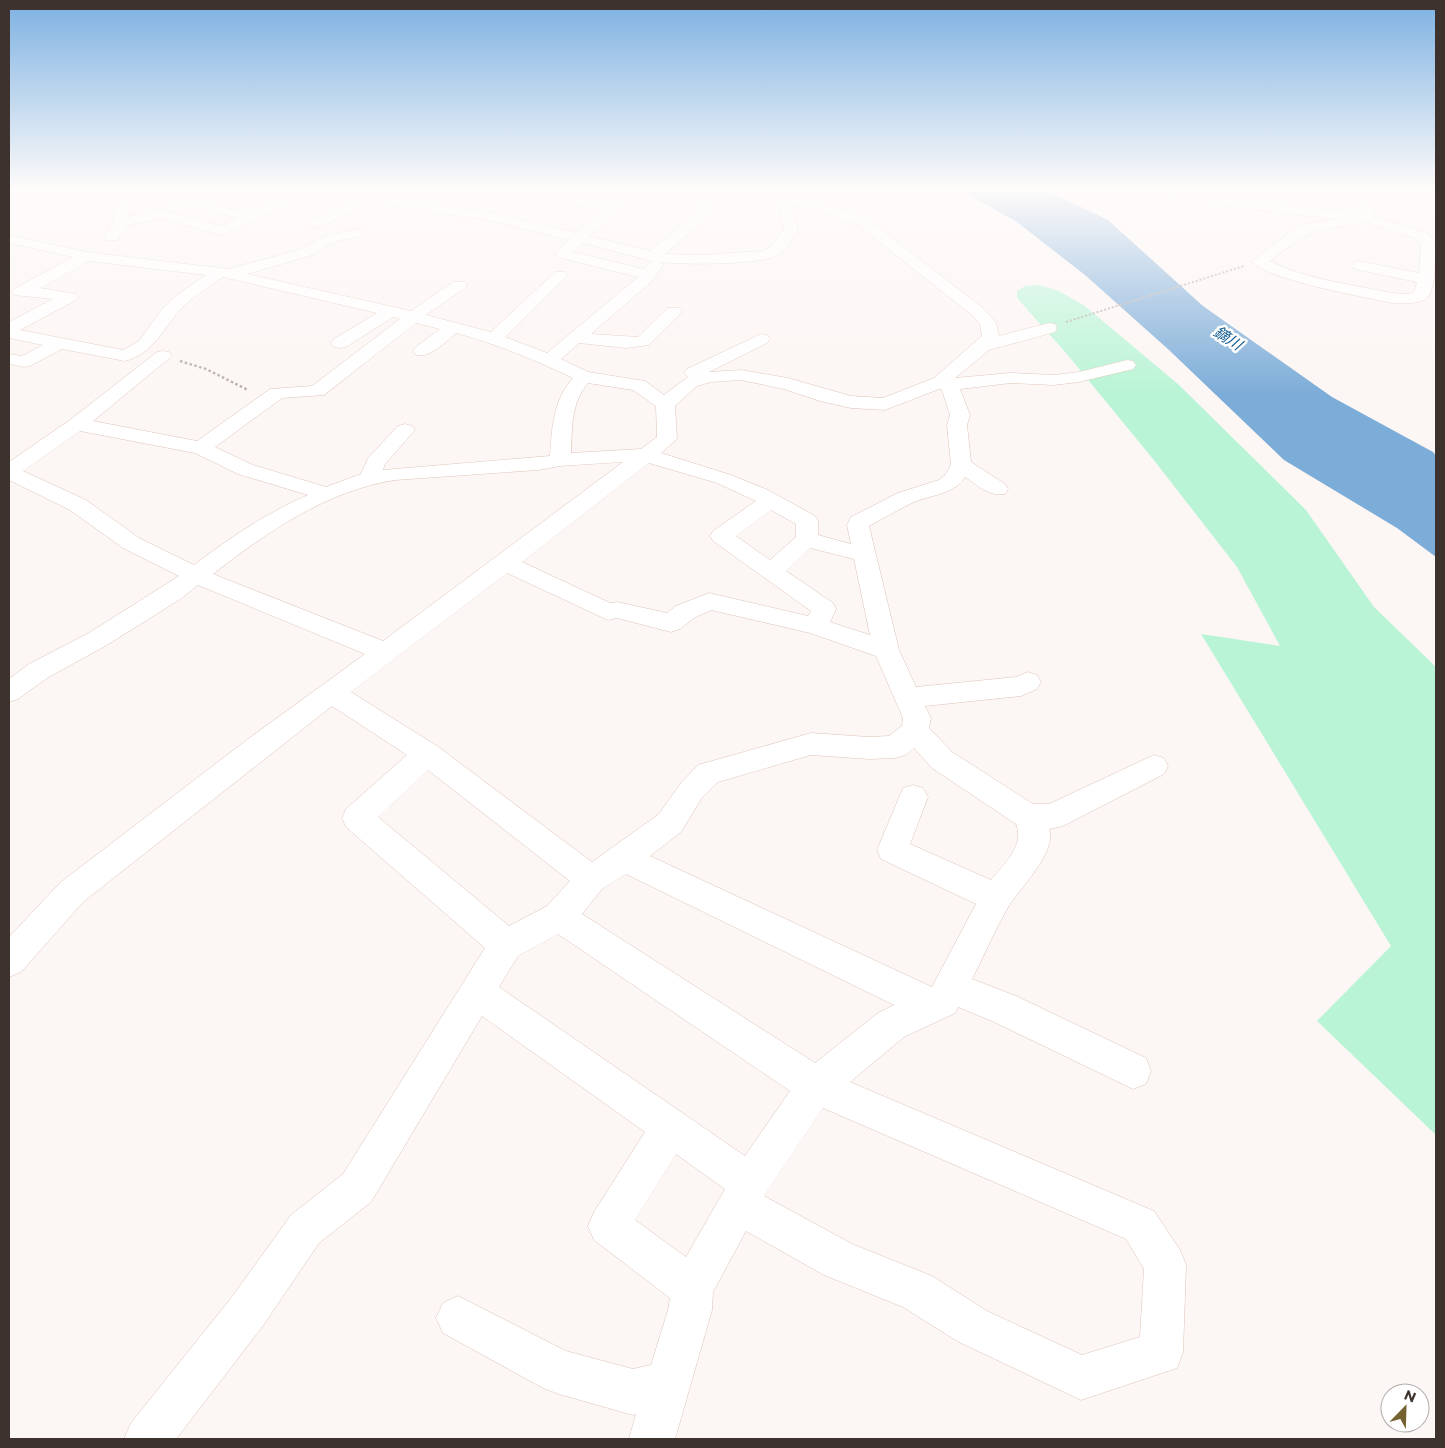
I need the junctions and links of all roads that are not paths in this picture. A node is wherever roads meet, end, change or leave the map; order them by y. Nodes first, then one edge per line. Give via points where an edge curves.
1 (656, 258) edge
2 (87, 259) edge
3 (112, 259) edge
4 (282, 259) edge
5 (581, 259) edge
6 (679, 259) edge
7 (703, 259) edge
8 (910, 259) edge
9 (1263, 259) edge
10 (1428, 259) edge
11 (1359, 266) dead end
12 (224, 273) junction
13 (560, 275) dead end
14 (648, 275) junction
15 (1429, 279) edge
16 (459, 285) dead end
17 (24, 290) junction
18 (9, 298) edge
19 (674, 310) dead end
20 (391, 311) junction
21 (413, 316) junction
22 (454, 327) junction
23 (1049, 328) road end
24 (9, 331) edge
25 (574, 338) junction
26 (494, 339) junction
27 (761, 339) dead end
28 (58, 342) junction
29 (340, 343) dead end
30 (983, 346) junction
31 (422, 351) dead end
32 (164, 356) road end
33 (9, 359) edge
34 (549, 360) junction
35 (1127, 365) dead end
36 (584, 377) junction
37 (940, 382) junction
38 (641, 387) junction
39 (665, 404) junction
40 (77, 424) junction
41 (405, 430) dead end
42 (201, 448) junction
43 (646, 455) junction
44 (560, 460) junction
45 (961, 465) junction
46 (9, 472) edge
47 (370, 478) junction
48 (996, 489) dead end
49 (327, 494) junction
50 (770, 501) junction
51 (807, 539) junction
52 (866, 555) junction
53 (505, 563) junction
54 (770, 570) junction
55 (197, 576) junction
56 (815, 626) junction
57 (886, 650) junction
58 (386, 652) junction
59 (1028, 682) dead end
60 (9, 692) edge
61 (332, 693) junction
62 (912, 714) junction
63 (427, 754) junction
64 (1154, 766) dead end
65 (913, 798) dead end
66 (1028, 816) junction
67 (624, 858) junction
68 (592, 879) junction
69 (996, 898) junction
70 (559, 917) junction
71 (506, 945) junction
72 (9, 961) edge
73 (477, 992) junction
74 (942, 996) junction
75 (1133, 1071) dead end
76 (816, 1086) junction
77 (670, 1128) junction
78 (744, 1193) junction
79 (692, 1288) junction
80 (458, 1318) dead end
81 (668, 1384) junction
82 (147, 1439) edge
83 (652, 1439) edge

1 - 14 street
2 - 17 street
3 - 12 street
4 - 12 street
5 - 14 street
6 - 7 street
8 - 30 street via 988,323 990,336
9 - 15 street via 1260,261 1276,270 1296,276 1401,299 1421,295
10 - 15 street
11 - 15 street
12 - 20 street
12 - 28 street via 183,298 145,345 125,356
13 - 26 street
14 - 25 street
16 - 21 street
17 - 18 street
17 - 24 street via 70,297
19 - 25 street via 643,341 636,343
20 - 21 street
20 - 29 street
21 - 22 street
21 - 42 street via 317,391 277,393
22 - 26 street
22 - 31 street
23 - 30 street
24 - 28 street
25 - 34 street
26 - 34 street
27 - 38 street via 681,378
28 - 33 street via 24,362
30 - 37 street
32 - 40 street
34 - 36 street
35 - 37 street via 1054,380 1011,378 955,384
36 - 38 street
36 - 44 street via 577,383 563,411
37 - 39 street via 885,404 851,402 741,375 711,377 691,382
37 - 45 street via 950,387 960,416
38 - 39 street
39 - 43 street via 667,438
40 - 42 street
40 - 46 street
41 - 47 street via 375,462
42 - 49 street via 254,471
43 - 44 street
43 - 50 street via 724,479
43 - 53 street
44 - 47 street
45 - 48 street
45 - 52 street via 946,484 906,498 859,522
46 - 55 street via 78,505 131,543
47 - 49 street
49 - 55 street via 249,535
50 - 51 street via 807,521
50 - 54 street via 721,536
51 - 52 street
51 - 54 street
52 - 57 street
53 - 56 street via 608,612 617,610 671,623 708,601
53 - 58 street
54 - 56 street via 824,609
55 - 58 street
55 - 60 street via 138,615 38,671
56 - 57 street
57 - 62 street
58 - 61 street
59 - 62 street
61 - 63 street
61 - 72 street via 72,892
62 - 66 street via 942,760
62 - 67 street via 895,747 811,744 708,773 691,791 670,823
63 - 68 street
63 - 71 street via 357,818
64 - 66 street via 1052,817
65 - 69 street via 892,850
66 - 69 street via 1034,833 1030,854
67 - 68 street
67 - 74 street
68 - 70 street
69 - 74 street
70 - 71 street
70 - 76 street
71 - 73 street
73 - 77 street
73 - 82 street via 357,1188 305,1230 247,1312
74 - 75 street via 1004,1008
74 - 76 street via 891,1025
76 - 78 street
76 - 78 street via 1140,1225 1165,1265 1161,1352 1081,1378 972,1326 917,1291 839,1260
77 - 78 street
77 - 79 street via 608,1226
78 - 79 street
79 - 81 street via 690,1310
80 - 81 street via 559,1372 633,1392
81 - 83 street

